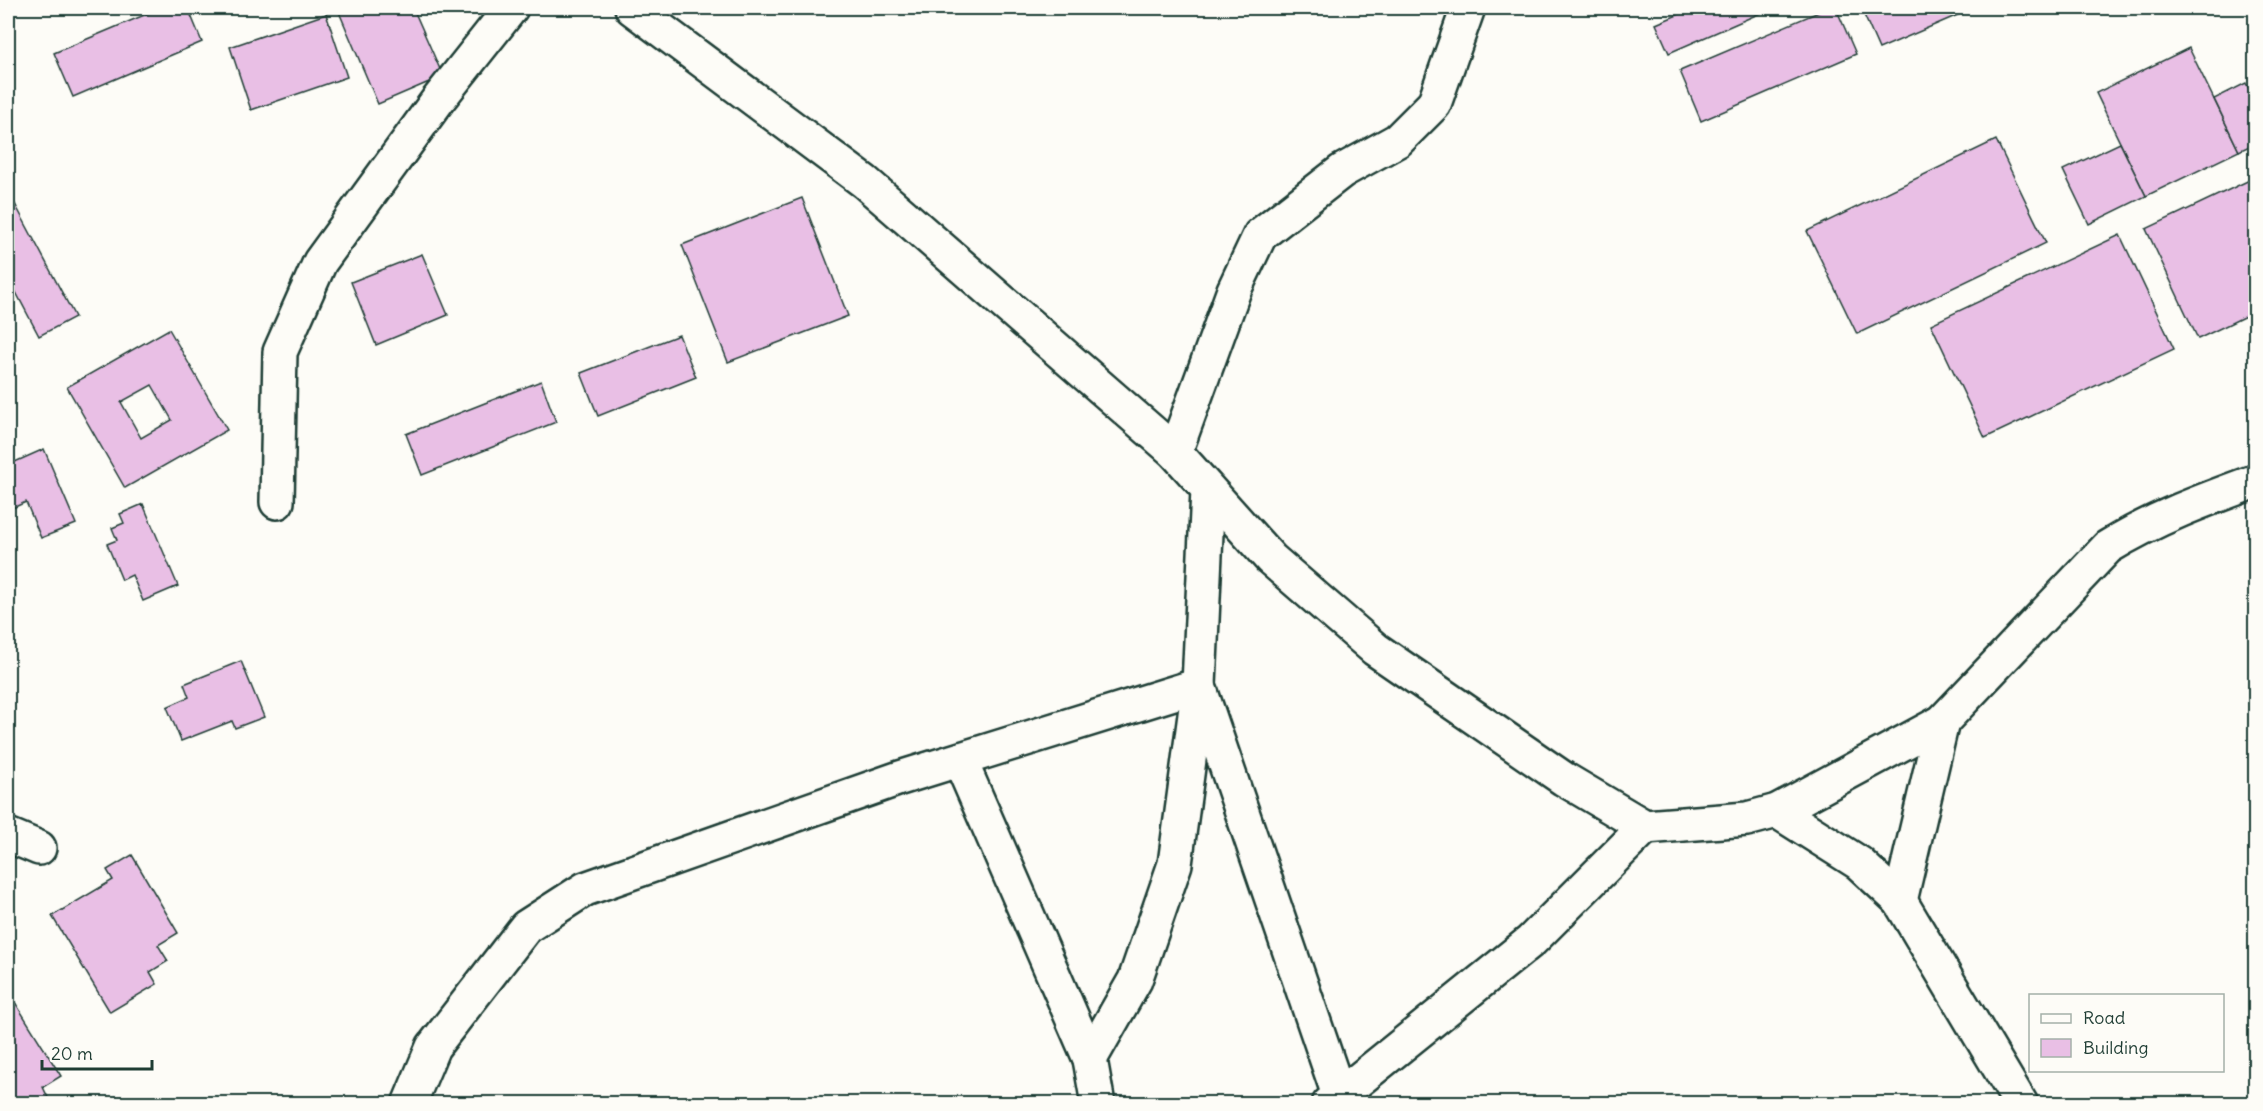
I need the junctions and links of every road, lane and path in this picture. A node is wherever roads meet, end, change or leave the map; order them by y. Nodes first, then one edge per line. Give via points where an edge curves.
1 (511, 8) edge
2 (632, 8) edge
3 (1468, 8) edge
4 (1175, 452) junction
5 (2256, 481) edge
6 (1208, 490) junction
7 (277, 502) dead end
8 (1198, 685) junction
9 (1942, 722) junction
10 (960, 760) junction
11 (1777, 811) junction
12 (1645, 827) junction
13 (8, 836) edge
14 (39, 848) dead end
15 (1900, 901) junction
16 (1090, 1059) junction
17 (1337, 1100) edge
18 (409, 1104) edge
19 (1098, 1104) edge
20 (2021, 1104) edge

1 - 7 street via 438,100 320,262 280,352
2 - 4 street via 865,182
3 - 4 street via 1434,104 1398,140 1342,171 1260,235 1234,290
4 - 6 street
5 - 9 street via 2179,509 2108,547
6 - 8 street
6 - 12 street via 1271,559 1375,649 1564,779
8 - 10 street
8 - 16 street via 1175,864 1135,980
8 - 17 street
9 - 11 street
9 - 15 street
10 - 16 street
10 - 18 street via 585,890 526,927 433,1047
11 - 12 street via 1747,819
11 - 15 street via 1860,864
12 - 17 street via 1531,941
13 - 14 street
15 - 20 street
16 - 19 street

